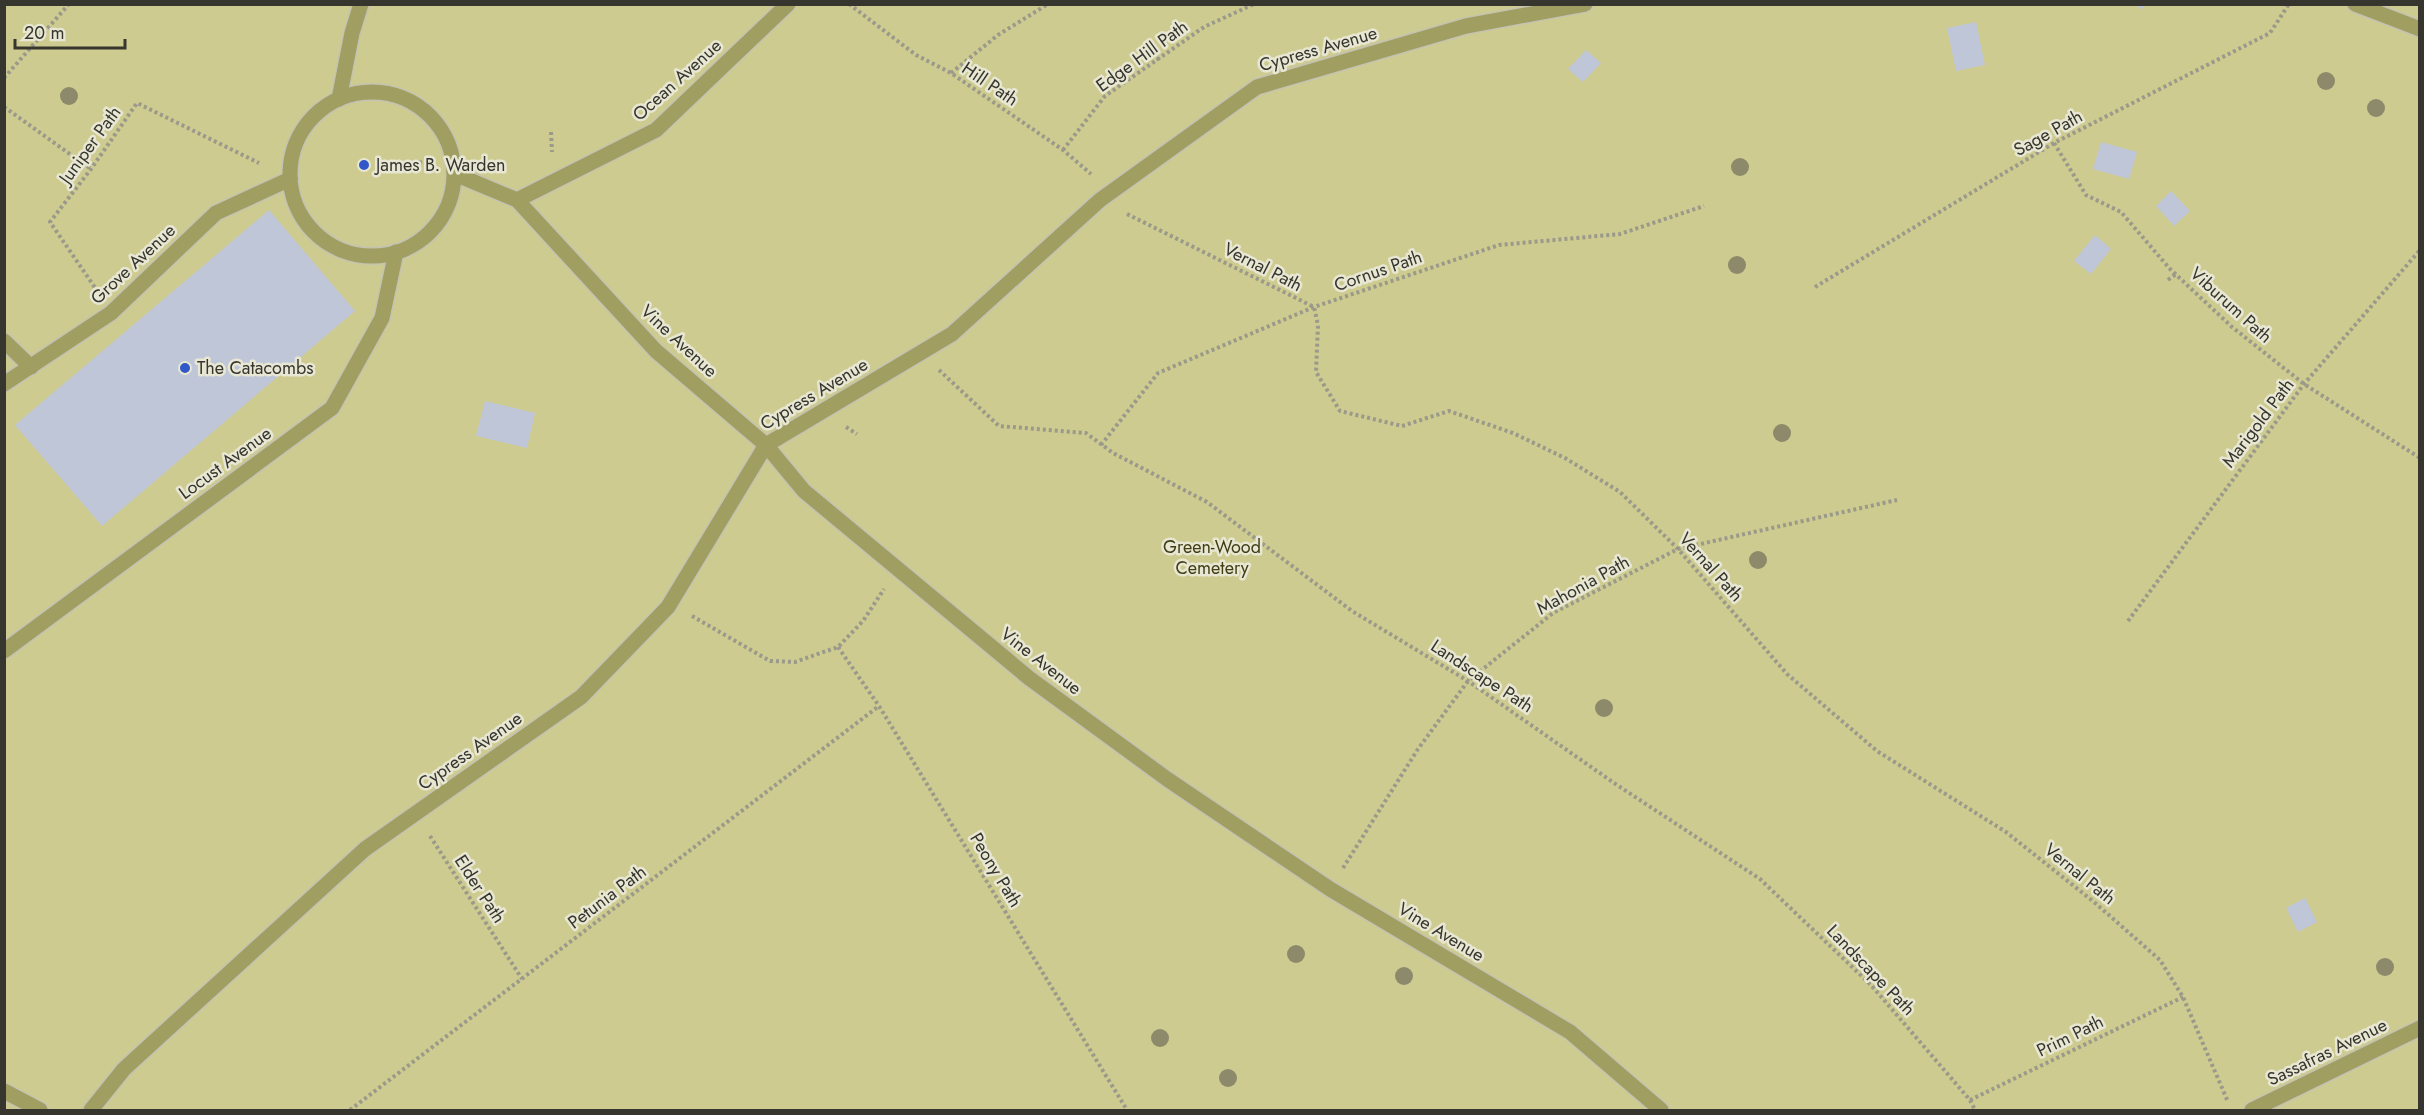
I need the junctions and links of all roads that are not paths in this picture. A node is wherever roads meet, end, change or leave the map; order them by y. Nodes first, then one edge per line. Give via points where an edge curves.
1 (361, 4) edge
2 (788, 4) edge
3 (1585, 4) edge
4 (2355, 4) edge
5 (2420, 29) edge
6 (339, 99) junction
7 (455, 174) junction
8 (290, 179) junction
9 (517, 200) junction
10 (396, 252) junction
11 (4, 341) edge
12 (31, 367) junction
13 (4, 384) edge
14 (766, 445) junction
15 (4, 651) edge
16 (2420, 1028) edge
17 (4, 1091) edge
18 (40, 1110) edge
19 (91, 1110) edge
20 (1661, 1110) edge
21 (2252, 1110) edge

1 - 6 lane
2 - 9 lane, Ocean Avenue via 656,130
3 - 14 lane, Cypress Avenue via 1466,26 1257,87 1100,200 952,334
4 - 5 lane
6 - 7 lane via 365,92 392,94 417,105 437,124 450,147
6 - 8 lane via 315,115 298,138
7 - 9 lane, Vine Avenue
7 - 10 lane via 451,200 439,223 420,241
8 - 10 lane via 299,210 325,242 347,252 372,256
8 - 12 lane, Grove Avenue via 216,213 111,313
9 - 14 lane, Vine Avenue via 656,351
10 - 15 lane, Locust Avenue via 382,318 332,408
11 - 12 lane
12 - 13 lane, Grove Avenue
14 - 19 lane, Cypress Avenue via 670,603 582,698 365,849 132,1061
14 - 20 lane, Vine Avenue via 804,491 1029,678 1167,779 1330,889 1570,1032
16 - 21 lane, Sassafras Avenue
17 - 18 lane

